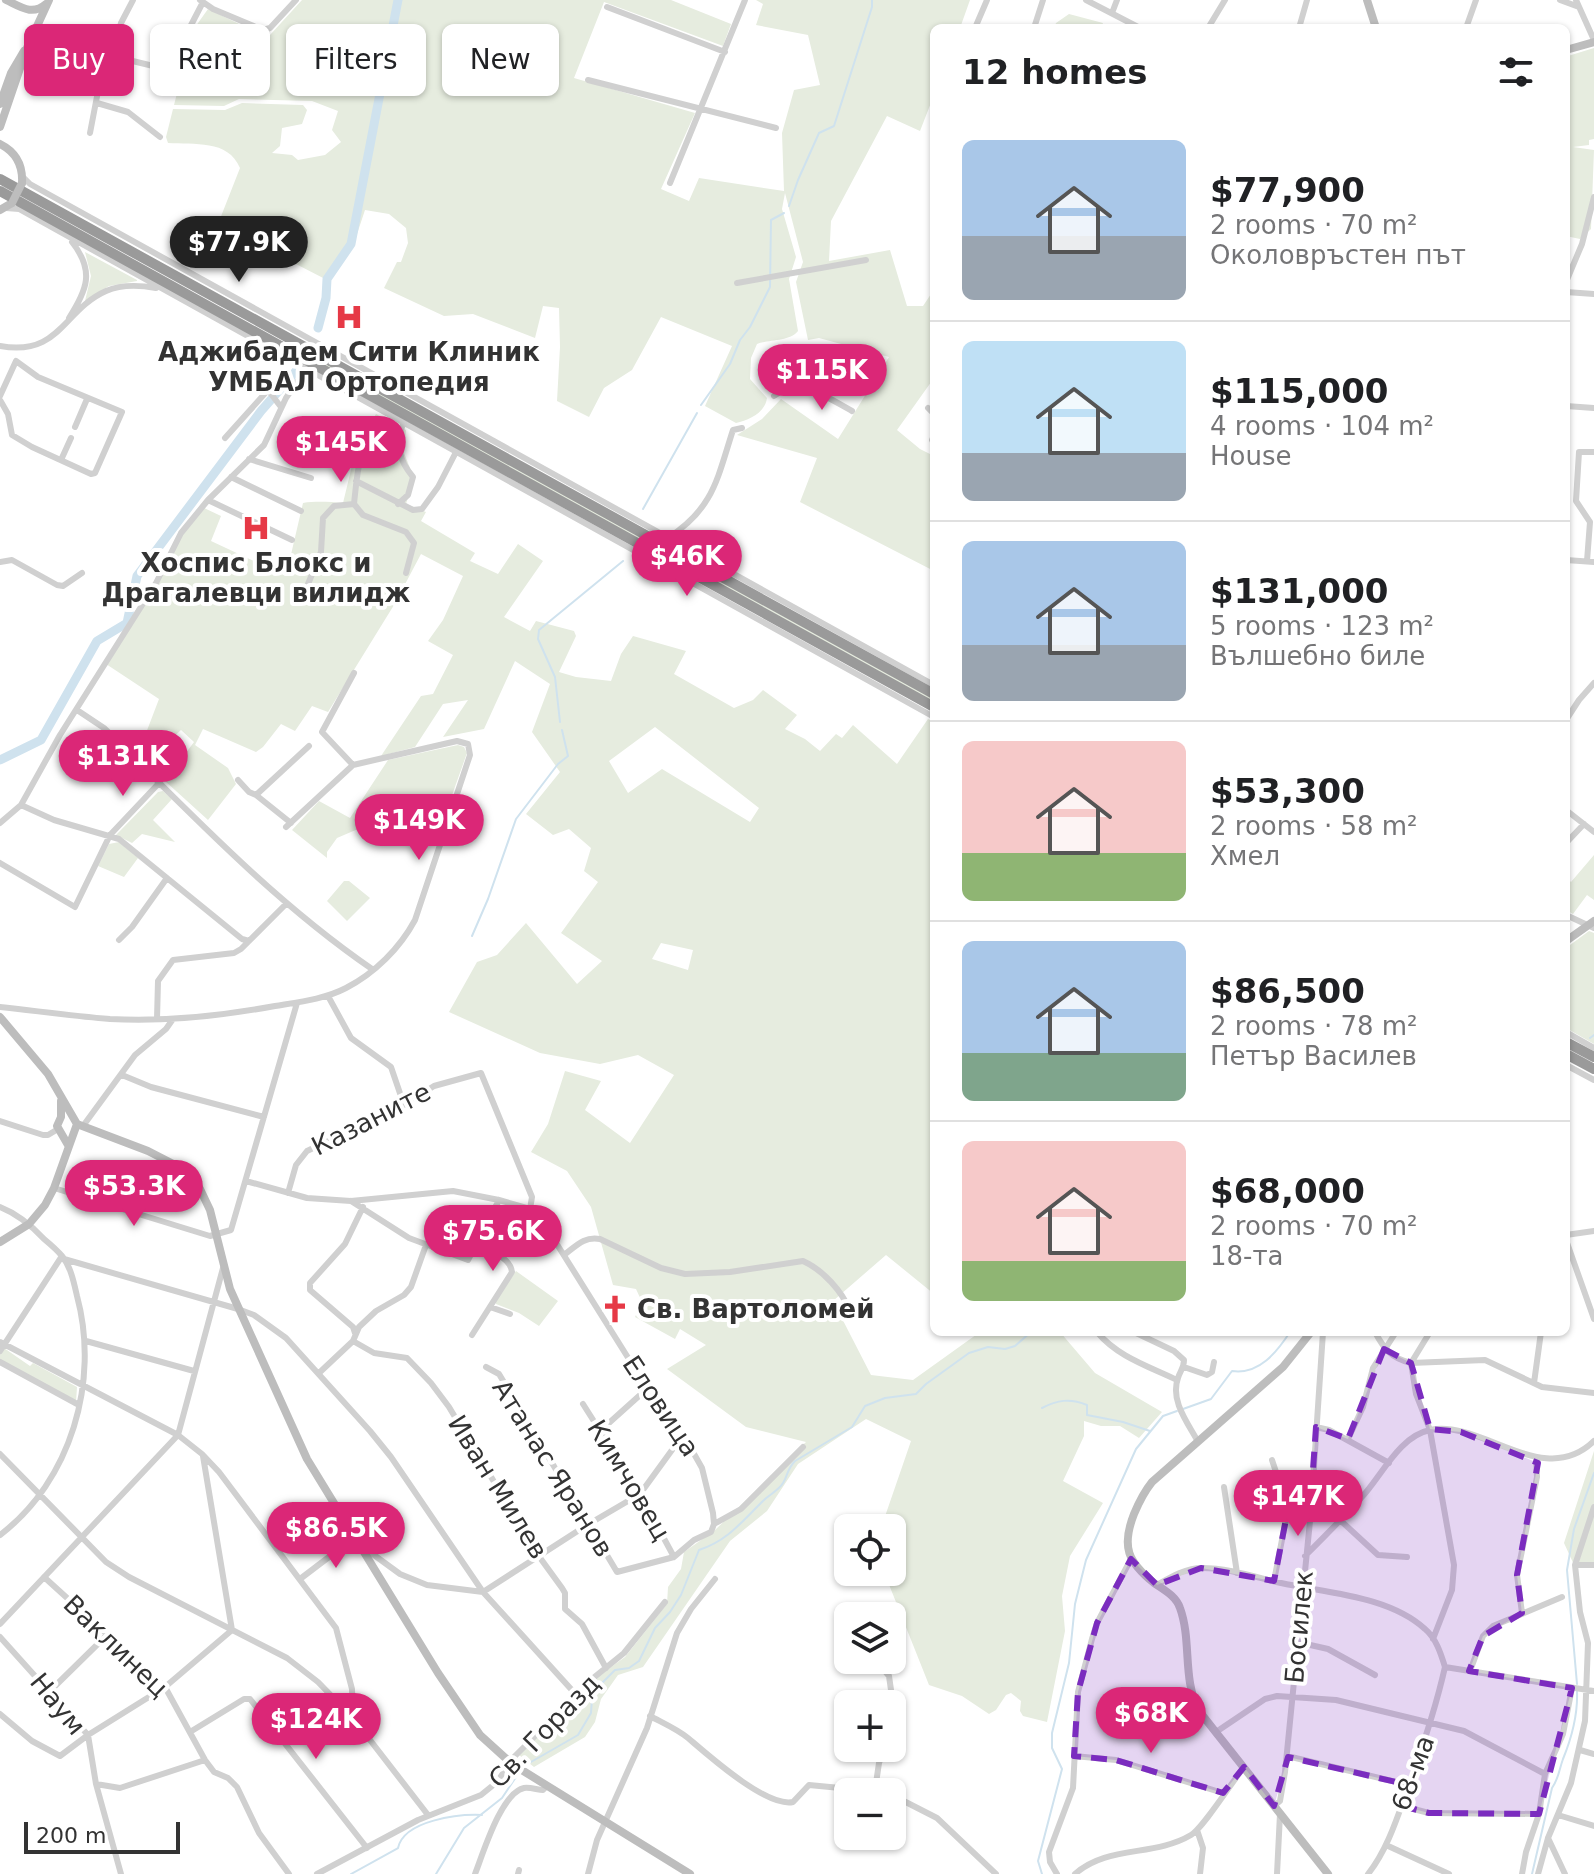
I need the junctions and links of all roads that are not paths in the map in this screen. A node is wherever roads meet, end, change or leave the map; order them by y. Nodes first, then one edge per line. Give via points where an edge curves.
1 (6, 0) edge
2 (49, 0) edge
3 (133, 0) edge
4 (296, 0) edge
5 (745, 0) edge
6 (987, 0) edge
7 (1043, 0) edge
8 (1086, 0) edge
9 (1117, 0) edge
10 (1225, 0) edge
11 (1307, 0) edge
12 (1370, 0) edge
13 (1476, 0) edge
14 (1560, 0) edge
15 (201, 1) edge
16 (1578, 3) edge
17 (607, 7) dead end
18 (1112, 13) junction
19 (38, 24) edge
20 (121, 24) edge
21 (977, 24) edge
22 (1035, 24) edge
23 (1133, 24) edge
24 (1210, 24) edge
25 (1300, 24) edge
26 (1378, 24) edge
27 (1467, 24) edge
28 (1594, 41) edge
29 (1570, 49) edge
30 (725, 52) junction
31 (24, 53) edge
32 (24, 57) edge
33 (134, 61) edge
34 (588, 80) dead end
35 (98, 96) edge
36 (97, 103) junction
37 (0, 104) edge
38 (702, 110) junction
39 (0, 127) edge
40 (776, 128) dead end
41 (90, 133) dead end
42 (0, 137) edge
43 (160, 137) dead end
44 (3, 145) edge
45 (0, 179) edge
46 (22, 180) junction
47 (670, 183) dead end
48 (0, 191) edge
49 (1594, 197) edge
50 (1, 210) edge
51 (1591, 224) edge
52 (69, 237) junction
53 (866, 260) dead end
54 (1570, 273) edge
55 (737, 283) dead end
56 (159, 288) junction
57 (1570, 292) edge
58 (1594, 294) edge
59 (219, 298) junction
60 (210, 308) junction
61 (251, 308) junction
62 (267, 316) junction
63 (63, 328) junction
64 (239, 331) junction
65 (295, 340) junction
66 (0, 346) edge
67 (12, 348) junction
68 (16, 361) junction
69 (306, 369) junction
70 (350, 385) junction
71 (774, 396) dead end
72 (0, 399) edge
73 (87, 399) junction
74 (1570, 406) edge
75 (281, 407) junction
76 (1594, 408) edge
77 (852, 411) dead end
78 (403, 424) junction
79 (75, 427) dead end
80 (742, 428) dead end
81 (399, 436) junction
82 (71, 438) dead end
83 (225, 438) dead end
84 (1594, 452) edge
85 (455, 454) junction
86 (249, 459) junction
87 (61, 460) junction
88 (231, 477) junction
89 (311, 478) dead end
90 (356, 481) junction
91 (208, 500) junction
92 (354, 504) junction
93 (398, 504) junction
94 (301, 511) dead end
95 (668, 538) junction
96 (292, 540) dead end
97 (1570, 560) edge
98 (1591, 561) edge
99 (0, 562) edge
100 (82, 573) dead end
101 (406, 573) dead end
102 (304, 594) dead end
103 (354, 673) dead end
104 (930, 683) edge
105 (1594, 683) edge
106 (930, 692) edge
107 (930, 705) edge
108 (77, 710) junction
109 (1570, 714) edge
110 (930, 715) edge
111 (309, 746) dead end
112 (353, 765) junction
113 (238, 780) dead end
114 (160, 782) junction
115 (256, 795) junction
116 (21, 805) junction
117 (1570, 813) edge
118 (0, 823) edge
119 (1584, 824) junction
120 (1594, 832) edge
121 (110, 835) junction
122 (1570, 839) edge
123 (0, 863) edge
124 (167, 878) junction
125 (286, 904) junction
126 (1570, 917) edge
127 (1592, 925) edge
128 (1570, 939) edge
129 (119, 940) dead end
130 (249, 941) junction
131 (372, 969) junction
132 (328, 996) junction
133 (297, 1003) junction
134 (0, 1007) edge
135 (0, 1017) edge
136 (157, 1019) junction
137 (173, 1019) junction
138 (1570, 1036) edge
139 (1570, 1044) edge
140 (1570, 1054) edge
141 (1591, 1056) edge
142 (1570, 1067) edge
143 (1594, 1071) edge
144 (122, 1075) junction
145 (1594, 1080) edge
146 (61, 1100) junction
147 (404, 1105) junction
148 (264, 1117) junction
149 (0, 1121) edge
150 (71, 1127) junction
151 (246, 1181) junction
152 (54, 1188) junction
153 (288, 1193) junction
154 (499, 1200) junction
155 (351, 1201) junction
156 (0, 1207) edge
157 (363, 1207) junction
158 (530, 1209) junction
159 (29, 1224) junction
160 (1594, 1231) edge
161 (217, 1236) junction
162 (1570, 1237) edge
163 (0, 1242) edge
164 (426, 1245) junction
165 (476, 1245) junction
166 (1570, 1250) edge
167 (564, 1255) junction
168 (63, 1258) junction
169 (224, 1265) junction
170 (214, 1302) junction
171 (490, 1307) junction
172 (238, 1309) junction
173 (850, 1311) dead end
174 (510, 1314) dead end
175 (1594, 1319) edge
176 (355, 1333) junction
177 (472, 1335) dead end
178 (1100, 1336) edge
179 (1142, 1336) edge
180 (1308, 1336) edge
181 (1323, 1336) edge
182 (1377, 1336) edge
183 (1393, 1336) edge
184 (1428, 1336) edge
185 (1540, 1336) edge
186 (86, 1341) junction
187 (353, 1341) junction
188 (1, 1346) edge
189 (1384, 1349) junction
190 (0, 1362) edge
191 (1214, 1362) dead end
192 (1411, 1363) junction
193 (486, 1367) dead end
194 (1184, 1367) junction
195 (194, 1371) junction
196 (319, 1373) junction
197 (1177, 1380) junction
198 (1534, 1383) junction
199 (81, 1386) junction
200 (649, 1387) junction
201 (1594, 1393) edge
202 (583, 1404) dead end
203 (79, 1405) junction
204 (1316, 1427) junction
205 (1430, 1430) junction
206 (600, 1431) junction
207 (178, 1435) junction
208 (1348, 1439) junction
209 (1197, 1440) junction
210 (1594, 1441) edge
211 (803, 1447) dead end
212 (672, 1450) dead end
213 (0, 1454) edge
214 (202, 1454) junction
215 (1536, 1457) junction
216 (1272, 1460) dead end
217 (1389, 1463) junction
218 (1224, 1487) dead end
219 (1292, 1488) junction
220 (40, 1494) junction
221 (640, 1494) junction
222 (1311, 1498) junction
223 (1594, 1507) edge
224 (1340, 1520) junction
225 (714, 1524) junction
226 (587, 1525) junction
227 (0, 1535) edge
228 (81, 1538) junction
229 (355, 1540) junction
230 (538, 1555) junction
231 (1305, 1556) junction
232 (674, 1557) junction
233 (1407, 1557) dead end
234 (1131, 1559) junction
235 (1575, 1565) junction
236 (1594, 1565) edge
237 (1237, 1573) junction
238 (44, 1577) junction
239 (300, 1579) junction
240 (715, 1579) dead end
241 (1274, 1581) junction
242 (1157, 1585) junction
243 (1302, 1588) junction
244 (483, 1592) junction
245 (1562, 1597) dead end
246 (665, 1602) dead end
247 (1522, 1613) junction
248 (0, 1624) edge
249 (232, 1630) junction
250 (108, 1634) junction
251 (0, 1637) edge
252 (1433, 1639) junction
253 (1297, 1642) junction
254 (1591, 1644) edge
255 (1445, 1667) junction
256 (606, 1668) junction
257 (1470, 1671) junction
258 (1375, 1675) dead end
259 (165, 1687) junction
260 (1572, 1688) junction
261 (51, 1690) junction
262 (1591, 1691) edge
263 (1292, 1696) junction
264 (580, 1699) junction
265 (0, 1714) edge
266 (650, 1716) junction
267 (353, 1718) junction
268 (1431, 1723) junction
269 (190, 1732) junction
270 (1216, 1732) junction
271 (88, 1735) junction
272 (1580, 1750) junction
273 (1594, 1754) edge
274 (1074, 1756) junction
275 (1287, 1756) junction
276 (205, 1760) junction
277 (514, 1765) junction
278 (1244, 1767) junction
279 (1545, 1774) junction
280 (96, 1784) junction
281 (1409, 1785) junction
282 (547, 1786) junction
283 (834, 1787) edge
284 (1223, 1793) junction
285 (906, 1802) edge
286 (1402, 1806) junction
287 (1277, 1810) junction
288 (1539, 1814) junction
289 (428, 1815) junction
290 (1558, 1815) junction
291 (605, 1822) junction
292 (1594, 1826) edge
293 (1197, 1830) junction
294 (1548, 1838) junction
295 (1386, 1845) junction
296 (367, 1848) junction
297 (121, 1874) edge
298 (289, 1874) edge
299 (317, 1874) edge
300 (475, 1874) edge
301 (588, 1874) edge
302 (690, 1874) edge
303 (996, 1874) edge
304 (1057, 1874) edge
305 (1075, 1874) edge
306 (1200, 1874) edge
307 (1277, 1874) edge
308 (1328, 1874) edge
309 (1368, 1874) edge
310 (1449, 1874) edge
311 (1522, 1874) edge
312 (1538, 1874) edge
313 (1565, 1874) edge

1 - 2 street via 32,11
2 - 19 street
3 - 20 street
4 - 15 street via 263,30
5 - 30 street
6 - 21 street
7 - 22 street
8 - 18 street
9 - 18 street
10 - 24 street
11 - 25 street
12 - 26 street
13 - 27 street
14 - 16 street
15 - 33 street via 178,72
16 - 28 street
17 - 30 street
18 - 23 street
28 - 29 street
30 - 38 street
31 - 37 street
32 - 39 street
34 - 38 street
35 - 36 street
36 - 41 street
36 - 43 street via 128,112
38 - 40 street
38 - 47 street
42 - 44 street
44 - 46 street via 18,159
45 - 59 highway
46 - 50 street, bridge via 12,203
46 - 61 street
48 - 60 highway
49 - 51 street
50 - 52 street via 19,209
51 - 54 street
52 - 56 street
52 - 63 street via 84,259 87,277
53 - 55 street
56 - 63 street via 108,291
56 - 64 street
57 - 58 street
59 - 61 highway
59 - 65 highway
60 - 64 highway
60 - 70 highway
61 - 62 street
62 - 65 highway
62 - 95 street
63 - 67 street via 47,341
64 - 69 street
65 - 106 highway
66 - 67 street
67 - 68 street
68 - 72 street
68 - 73 street
69 - 70 highway
69 - 75 street
69 - 78 street
70 - 107 highway
71 - 77 street via 807,387
72 - 87 street via 12,435
73 - 79 street
73 - 87 street via 122,412 95,473
74 - 76 street
75 - 83 street via 268,390
75 - 86 street via 264,445
78 - 81 street
78 - 85 street
80 - 95 street via 733,430 708,501
81 - 90 street via 379,425 373,431
81 - 93 street via 401,461 413,477 408,495
82 - 87 street
84 - 98 street via 1580,451 1576,501 1590,522
85 - 93 street via 422,509
85 - 110 street
86 - 88 street
86 - 89 street
88 - 91 street
88 - 94 street
90 - 92 street
90 - 93 street
91 - 96 street
91 - 108 street via 171,550
92 - 101 street via 363,515 406,532 414,543
92 - 102 street via 334,506 323,518 321,552
95 - 104 street
97 - 98 street
99 - 100 street via 12,560 63,586
103 - 112 street via 322,732
105 - 109 street
108 - 114 street via 104,728
108 - 116 street
111 - 115 street
112 - 115 street via 289,825
112 - 131 street via 463,741 470,755 415,920 404,940
113 - 115 street
114 - 121 street
114 - 125 street
116 - 118 street
116 - 121 street
117 - 119 street
119 - 120 street
119 - 122 street
121 - 123 street via 75,907
121 - 124 street
124 - 129 street
124 - 130 street
125 - 130 street
125 - 131 street
126 - 127 street
127 - 128 street
130 - 136 street via 234,953 173,960 158,981
131 - 132 street
132 - 133 street
132 - 147 street via 351,1038 391,1067
133 - 137 street
133 - 148 street
134 - 136 street
135 - 146 street via 48,1074
136 - 137 street
137 - 144 street
138 - 141 street
139 - 141 highway
140 - 141 highway
141 - 143 highway
142 - 145 street
144 - 148 street
144 - 150 street
146 - 150 street
146 - 150 street via 57,1122
147 - 153 street, Казаните via 307,1151 296,1165
147 - 158 street, Казаните via 434,1086 481,1073 532,1197
148 - 151 street
149 - 150 street via 43,1135
150 - 152 street
150 - 161 street via 148,1151 181,1168 200,1189
151 - 153 street
151 - 161 street via 234,1225
152 - 159 street
152 - 161 street
153 - 155 street
154 - 155 street via 438,1191
154 - 158 street
154 - 165 street
155 - 157 street
156 - 159 street
157 - 164 street
157 - 176 street via 345,1244 310,1283 310,1290
158 - 167 street, Еловица
159 - 163 street
159 - 168 street
160 - 162 street
161 - 169 street
164 - 165 street via 468,1260
164 - 176 street via 411,1287
165 - 171 street via 512,1267
166 - 175 street
167 - 173 street via 590,1238 685,1274 803,1261 835,1286
167 - 200 street, Еловица
168 - 170 street
168 - 186 street
168 - 188 street
169 - 170 street
169 - 172 street
170 - 172 street
170 - 195 street
171 - 174 street
171 - 177 street
172 - 196 street via 273,1327
172 - 229 street via 307,1459
176 - 187 street
178 - 197 street via 1120,1354
179 - 194 street via 1180,1355
180 - 209 street via 1283,1367
181 - 204 street
182 - 189 street
183 - 189 street
184 - 192 street
185 - 198 street
186 - 195 street
186 - 199 street
187 - 196 street
187 - 230 street, Иван Милев via 374,1353 407,1358 431,1383
188 - 199 street
189 - 192 street
189 - 208 street
190 - 203 street
191 - 194 street via 1207,1375
192 - 198 street via 1485,1360
192 - 205 street
193 - 226 street, Атанас Яранов via 499,1374
194 - 197 street
195 - 207 street
196 - 244 street via 391,1457
197 - 209 street via 1179,1407
198 - 201 street
199 - 203 street
199 - 207 street
200 - 206 street
200 - 225 street, Еловица via 702,1468
202 - 206 street, Кимчовец
203 - 220 street via 66,1447
204 - 208 street
204 - 222 street
205 - 215 street via 1461,1432
205 - 217 street, Босилек via 1408,1442
205 - 252 street via 1454,1565 1452,1590
206 - 221 street, Кимчовец
207 - 214 street
207 - 228 street
208 - 217 street
209 - 234 street via 1143,1494 1128,1529
210 - 215 street via 1575,1455
211 - 225 street via 741,1509
212 - 221 street
213 - 220 street
214 - 239 street
214 - 249 street
215 - 247 street via 1537,1477 1517,1575
216 - 219 street via 1279,1481
217 - 224 street, Босилек
218 - 237 street
219 - 222 street
219 - 241 street
220 - 227 street
220 - 228 street
221 - 226 street
221 - 232 street, Кимчовец
222 - 231 street
223 - 235 street
224 - 231 street, Босилек
224 - 233 street via 1378,1555
225 - 232 street via 711,1532
226 - 230 street
226 - 232 street, Атанас Яранов via 617,1572
228 - 238 street
228 - 249 street via 129,1577
229 - 239 street
229 - 244 street via 400,1574 427,1585
229 - 277 street via 471,1723
230 - 244 street
230 - 256 street, Иван Милев via 565,1593 565,1609 582,1624
231 - 243 street, Босилек
234 - 242 street
234 - 274 street via 1095,1631 1078,1692
235 - 236 street
235 - 254 street via 1580,1612
237 - 241 street
237 - 242 street via 1186,1570
238 - 248 street
238 - 250 street, Ваклинец
239 - 267 street via 336,1628 352,1689
240 - 266 street via 677,1633
241 - 243 street
242 - 270 street via 1181,1610 1193,1698
243 - 252 street via 1404,1615
243 - 253 street, Босилек
244 - 264 street
245 - 247 street
246 - 256 street, Св. Горазд
247 - 257 street via 1483,1636
249 - 259 street
249 - 267 street via 287,1658
250 - 259 street, Ваклинец
250 - 261 street
251 - 261 street, Наум
252 - 255 street
253 - 258 street via 1328,1649
253 - 263 street, Босилек
254 - 262 street
255 - 257 street
255 - 268 street, 68-ма
256 - 264 street, Св. Горазд
257 - 260 street
259 - 269 street, Ваклинец
259 - 271 street
260 - 262 street
260 - 279 street via 1563,1734
261 - 271 street, Наум
262 - 272 street
263 - 268 street via 1336,1700
263 - 270 street via 1265,1699
263 - 275 street, Босилек
264 - 277 street, Св. Горазд via 537,1734 515,1756
265 - 271 street via 60,1756
266 - 283 street via 687,1737 727,1773 783,1803 793,1802 809,1785
266 - 291 street
267 - 289 street
268 - 279 street via 1479,1738
268 - 281 street, 68-ма
269 - 276 street, Ваклинец
269 - 296 street via 250,1699
270 - 278 street
271 - 280 street, Наум
272 - 273 street
272 - 290 street
274 - 284 street via 1116,1760
274 - 304 street via 1073,1788 1049,1852
275 - 281 street
275 - 287 street, Босилек
276 - 280 street via 120,1788
276 - 298 street, Ваклинец via 237,1787 259,1833
277 - 282 street
277 - 289 street, Св. Горазд via 481,1795
278 - 284 street
278 - 287 street
279 - 288 street
280 - 297 street, Наум
281 - 286 street, 68-ма
282 - 291 street
282 - 300 street via 517,1792 500,1812
284 - 293 street
285 - 303 street via 937,1818
286 - 288 street via 1429,1813
286 - 295 street, 68-ма
287 - 307 street, Босилек
287 - 308 street
288 - 311 street
289 - 296 street, Св. Горазд
290 - 292 street
290 - 294 street
291 - 301 street
291 - 302 street
293 - 305 street via 1161,1846 1089,1862
293 - 306 street via 1203,1848
294 - 312 street
294 - 313 street
295 - 309 street, 68-ма
295 - 310 street
296 - 299 street, Св. Горазд

